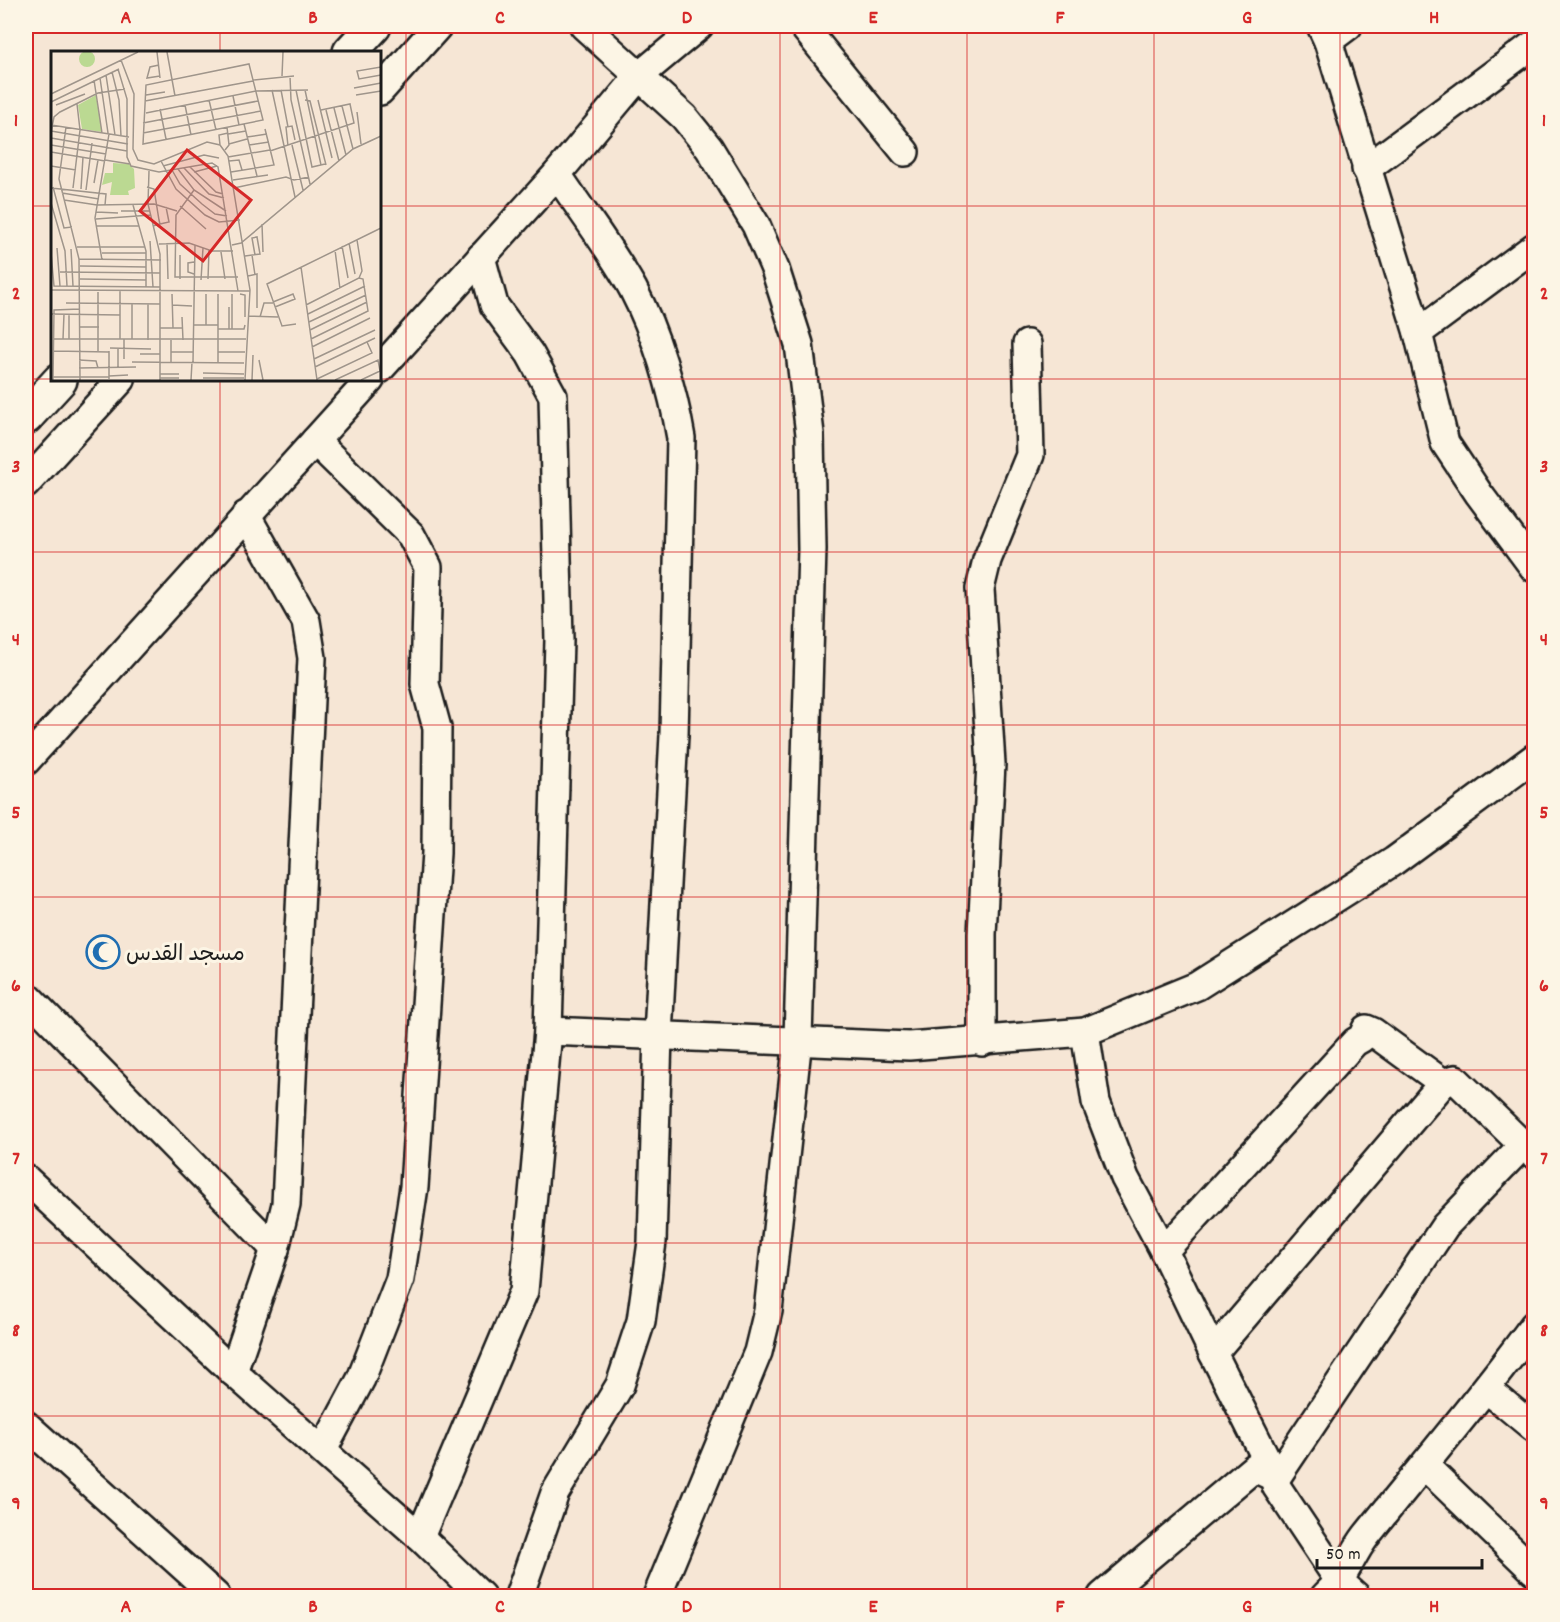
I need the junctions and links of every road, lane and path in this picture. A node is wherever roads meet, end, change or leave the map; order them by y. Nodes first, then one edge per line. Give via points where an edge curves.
1 (374, 26) edge
2 (438, 26) edge
3 (584, 26) edge
4 (699, 26) edge
5 (803, 26) edge
6 (1332, 31) edge
7 (1534, 44) edge
8 (351, 51) edge
9 (639, 76) junction
10 (381, 90) edge
11 (905, 152) dead end
12 (1366, 169) junction
13 (557, 174) junction
14 (1534, 247) edge
15 (481, 257) junction
16 (1418, 333) junction
17 (1027, 344) dead end
18 (381, 368) edge
19 (59, 381) edge
20 (120, 381) edge
21 (369, 381) edge
22 (27, 412) edge
23 (315, 441) junction
24 (26, 484) edge
25 (246, 515) junction
26 (1534, 568) edge
27 (1534, 758) edge
28 (26, 761) edge
29 (26, 995) edge
30 (548, 1031) junction
31 (1085, 1032) junction
32 (658, 1035) junction
33 (798, 1039) junction
34 (982, 1042) junction
35 (1443, 1083) junction
36 (1528, 1150) edge
37 (26, 1179) edge
38 (274, 1250) junction
39 (1164, 1251) junction
40 (1534, 1325) edge
41 (1212, 1353) junction
42 (233, 1372) junction
43 (1487, 1389) junction
44 (26, 1425) edge
45 (1534, 1428) edge
46 (322, 1450) junction
47 (1425, 1466) junction
48 (1276, 1478) junction
49 (420, 1537) junction
50 (1534, 1570) edge
51 (1340, 1592) edge
52 (216, 1596) edge
53 (481, 1596) edge
54 (519, 1596) edge
55 (657, 1596) edge
56 (1102, 1596) edge

1 - 8 main road
2 - 10 street
3 - 9 street
4 - 9 street
5 - 11 street
6 - 12 street
7 - 12 street
9 - 13 street
9 - 33 street via 684,117 710,148 750,216 775,269 799,344 810,434 812,549
12 - 16 street
13 - 15 street
13 - 32 street via 638,300 675,404 681,438 674,735
14 - 16 street
15 - 18 street
15 - 30 street via 494,305 530,354 553,396 559,640
16 - 26 street via 1445,443
17 - 34 street via 1030,455 987,560 980,589 991,764 982,934
19 - 22 main road
20 - 24 street
21 - 23 street
23 - 25 street
23 - 46 street via 411,535 428,567 425,684 437,728 436,853 414,1187 400,1279 361,1379
25 - 28 street
25 - 38 street via 306,621 312,658 286,1204
27 - 31 street via 1394,861 1197,986
29 - 38 street
30 - 32 street
30 - 49 street via 524,1291
31 - 34 street
31 - 39 street via 1096,1102 1125,1178
32 - 33 street
32 - 54 street via 652,1242 639,1335 620,1385 555,1493
33 - 34 street via 909,1046
33 - 55 street via 764,1330
35 - 36 street via 1455,1078
35 - 39 street via 1366,1029 1362,1038 1355,1041
35 - 41 street
36 - 48 street via 1445,1226
37 - 42 street
38 - 42 street
39 - 41 street
40 - 43 street
41 - 48 street
42 - 46 street
43 - 45 street
43 - 47 street
44 - 52 street
46 - 49 street
47 - 50 street
47 - 51 street via 1365,1538
48 - 51 street via 1276,1486
48 - 56 street via 1254,1468
49 - 53 street

